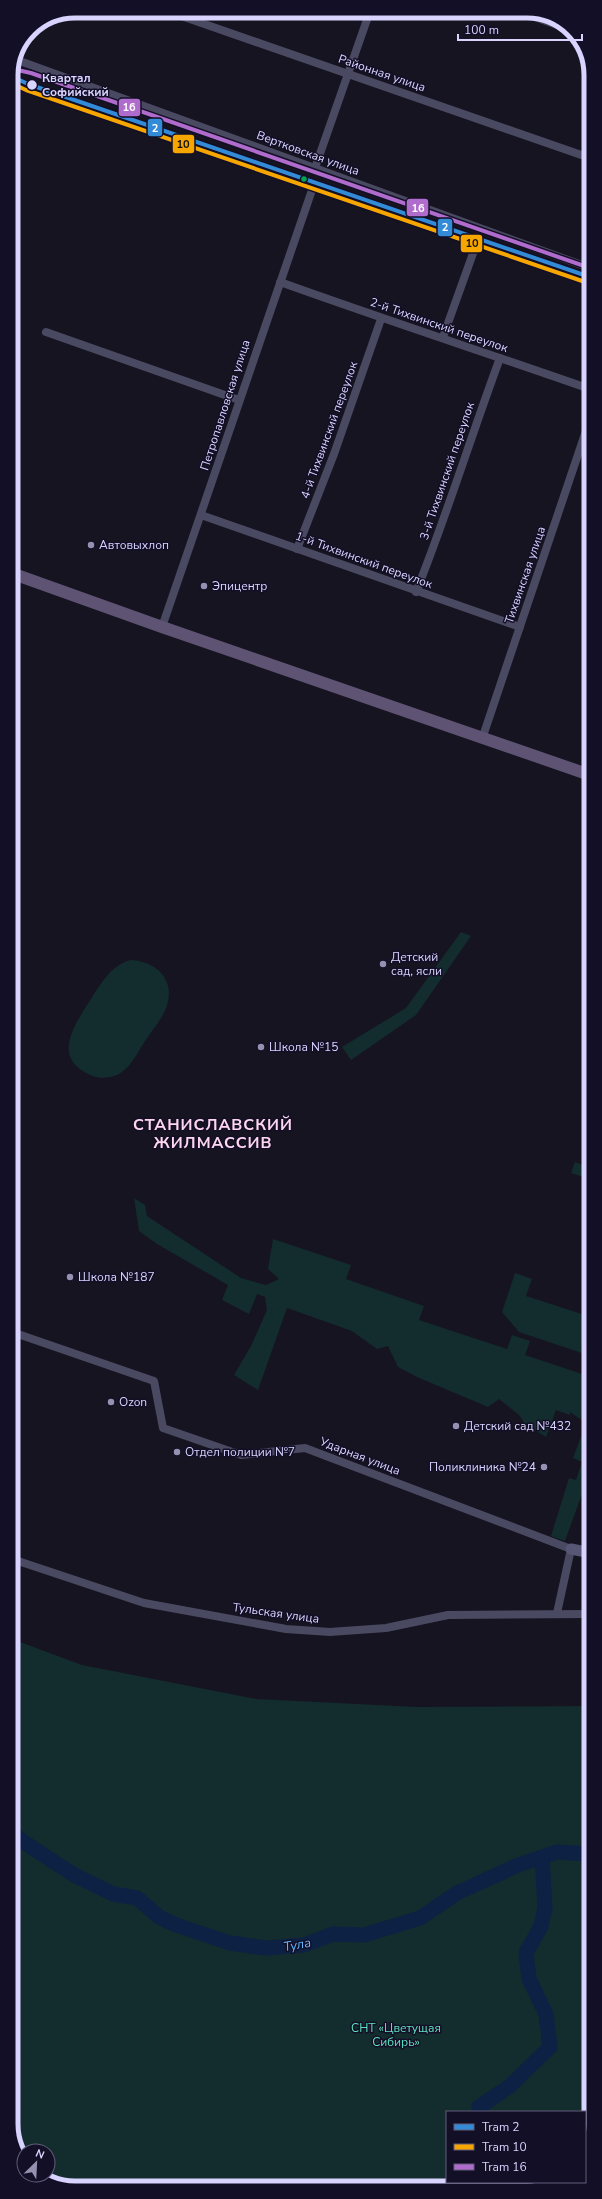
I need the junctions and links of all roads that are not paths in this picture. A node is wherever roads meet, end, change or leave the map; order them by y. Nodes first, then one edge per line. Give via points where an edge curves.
1 (187, 18) edge
2 (368, 18) edge
3 (20, 61) edge
4 (348, 74) junction
5 (584, 156) edge
6 (315, 168) junction
7 (312, 190) dead end
8 (476, 245) dead end
9 (584, 266) edge
10 (280, 282) junction
11 (381, 318) junction
12 (46, 332) dead end
13 (443, 337) junction
14 (500, 358) junction
15 (584, 387) edge
16 (239, 400) junction
17 (584, 438) edge
18 (201, 515) junction
19 (297, 549) junction
20 (18, 576) edge
21 (416, 592) junction
22 (520, 627) junction
23 (162, 628) junction
24 (482, 739) junction
25 (584, 773) edge
26 (18, 1334) edge
27 (571, 1549) junction
28 (584, 1552) edge
29 (18, 1561) edge
30 (557, 1613) junction
31 (584, 1614) edge

1 - 4 street, Районная улица
2 - 4 street
3 - 6 street, Вертковская улица
4 - 5 street, Районная улица
4 - 6 street
6 - 9 street, Вертковская улица
7 - 10 street, Петропавловская улица
8 - 13 street
10 - 11 street, 2-й Тихвинский переулок
10 - 16 street, Петропавловская улица
11 - 13 street, 2-й Тихвинский переулок
11 - 19 street, 4-й Тихвинский переулок via 334,454
12 - 16 street
13 - 14 street, 2-й Тихвинский переулок
14 - 15 street, 2-й Тихвинский переулок
14 - 21 street, 3-й Тихвинский переулок via 464,455 445,520
16 - 18 street, Петропавловская улица
17 - 22 street, Тихвинская улица
18 - 19 street, 1-й Тихвинский переулок
18 - 23 street, Петропавловская улица
19 - 21 street, 1-й Тихвинский переулок
20 - 23 main road
21 - 22 street, 1-й Тихвинский переулок
22 - 24 street, Тихвинская улица
23 - 24 main road
24 - 25 main road
26 - 27 street, Ударная улица via 154,1381 163,1428 241,1455 305,1448
27 - 28 street
27 - 30 street
29 - 30 street, Тульская улица via 144,1604 286,1629 330,1632 386,1628 448,1615
30 - 31 street, Тульская улица

